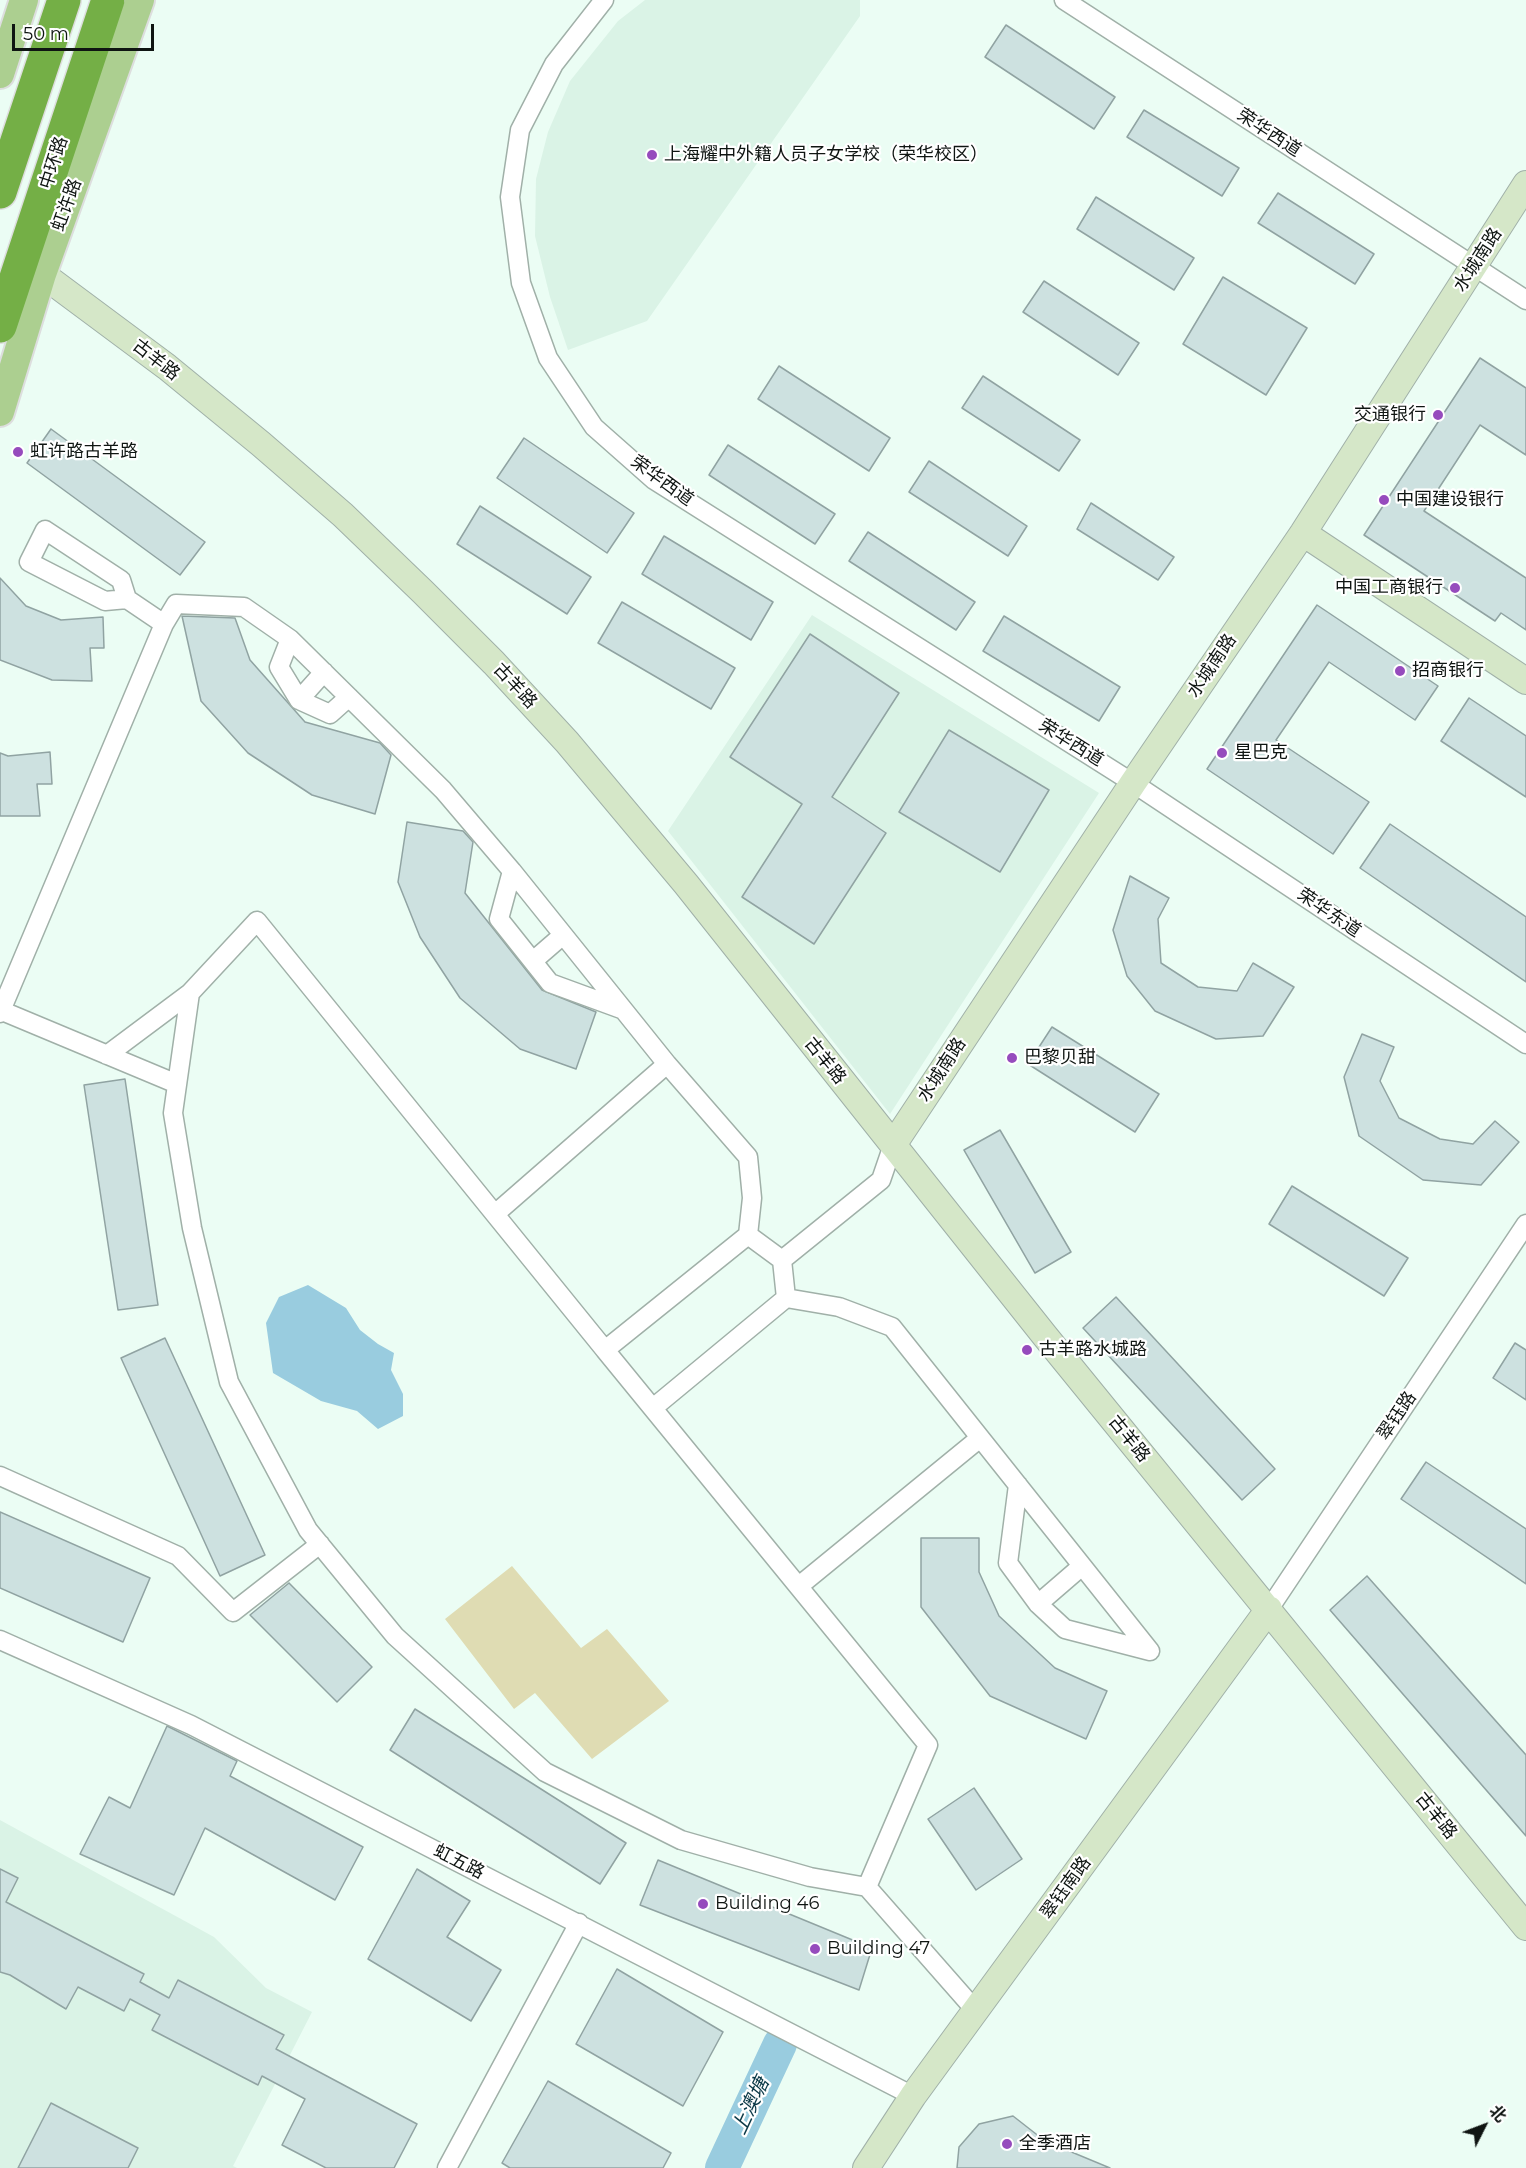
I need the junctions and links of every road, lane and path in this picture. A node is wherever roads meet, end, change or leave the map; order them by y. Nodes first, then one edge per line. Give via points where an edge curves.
1 (24, 0) edge
2 (64, 0) edge
3 (108, 0) edge
4 (140, 0) edge
5 (604, 0) edge
6 (1064, 0) edge
7 (0, 74) edge
8 (1526, 184) edge
9 (0, 192) edge
10 (1474, 266) junction
11 (42, 274) junction
12 (1526, 300) edge
13 (0, 326) edge
14 (0, 412) edge
15 (1303, 533) junction
16 (126, 599) junction
17 (164, 624) junction
18 (290, 639) junction
19 (324, 672) junction
20 (1526, 681) edge
21 (349, 697) junction
22 (299, 700) junction
23 (1133, 783) junction
24 (512, 871) junction
25 (563, 935) junction
26 (533, 962) junction
27 (190, 993) junction
28 (622, 1010) junction
29 (0, 1012) edge
30 (1526, 1044) edge
31 (107, 1055) junction
32 (667, 1064) junction
33 (177, 1084) junction
34 (893, 1145) junction
35 (495, 1214) junction
36 (1526, 1224) edge
37 (748, 1235) junction
38 (782, 1260) junction
39 (786, 1298) junction
40 (605, 1350) junction
41 (653, 1408) junction
42 (980, 1438) junction
43 (0, 1476) edge
44 (1018, 1485) junction
45 (320, 1544) junction
46 (1082, 1566) junction
47 (799, 1586) junction
48 (1038, 1604) junction
49 (1269, 1609) junction
50 (0, 1640) edge
51 (867, 1887) junction
52 (579, 1923) junction
53 (1526, 1927) edge
54 (976, 2010) junction
55 (913, 2096) junction
56 (447, 2168) edge
57 (866, 2168) edge

1 - 7 main road
2 - 9 highway
3 - 13 highway, 中环路
4 - 11 main road, 虹许路
5 - 23 street, 荣华西道 via 554,64 520,130 510,197 521,283 540,337 548,358 594,427 654,480
6 - 10 street, 荣华西道
8 - 10 street, 水城南路
10 - 12 street
10 - 15 street, 水城南路
11 - 14 main road, 虹许路
11 - 34 street, 古羊路 via 167,367 261,444 343,515 494,663 627,813
15 - 20 street
15 - 23 street, 水城南路
16 - 16 street via 121,580 45,530 29,562 105,601
16 - 17 street
17 - 18 street via 176,604 244,607
17 - 29 street
18 - 19 street
18 - 22 street via 279,667
19 - 21 street
19 - 22 street
21 - 22 street via 330,714
21 - 24 street via 443,790
23 - 30 street, 荣华东道
23 - 34 street, 水城南路
24 - 25 street
24 - 26 street via 499,919
25 - 26 street
25 - 28 street
26 - 28 street via 550,983
27 - 31 street
27 - 33 street
27 - 35 street via 257,921
28 - 32 street
29 - 31 street
31 - 33 street
32 - 35 street
32 - 37 street via 748,1157 752,1198
33 - 45 street via 173,1113 192,1228 229,1382 308,1530
34 - 38 street via 881,1180
34 - 49 street, 古羊路
35 - 40 street
36 - 49 street, 翠钰路
37 - 38 street
37 - 40 street
38 - 39 street
39 - 41 street
39 - 42 street via 839,1307 892,1327
40 - 41 street
41 - 47 street
42 - 44 street
42 - 47 street
43 - 45 street via 178,1556 232,1612
44 - 46 street
44 - 48 street via 1008,1563
45 - 51 street via 395,1636 545,1772 681,1840 810,1877
46 - 48 street
46 - 48 street via 1150,1651 1065,1629
47 - 51 street via 928,1745
49 - 53 street, 古羊路
49 - 54 street, 翠钰南路
50 - 52 street, 虹五路 via 191,1725
51 - 54 street
52 - 55 street, 虹五路
52 - 56 street
54 - 55 street, 翠钰南路
55 - 57 street, 翠钰南路

